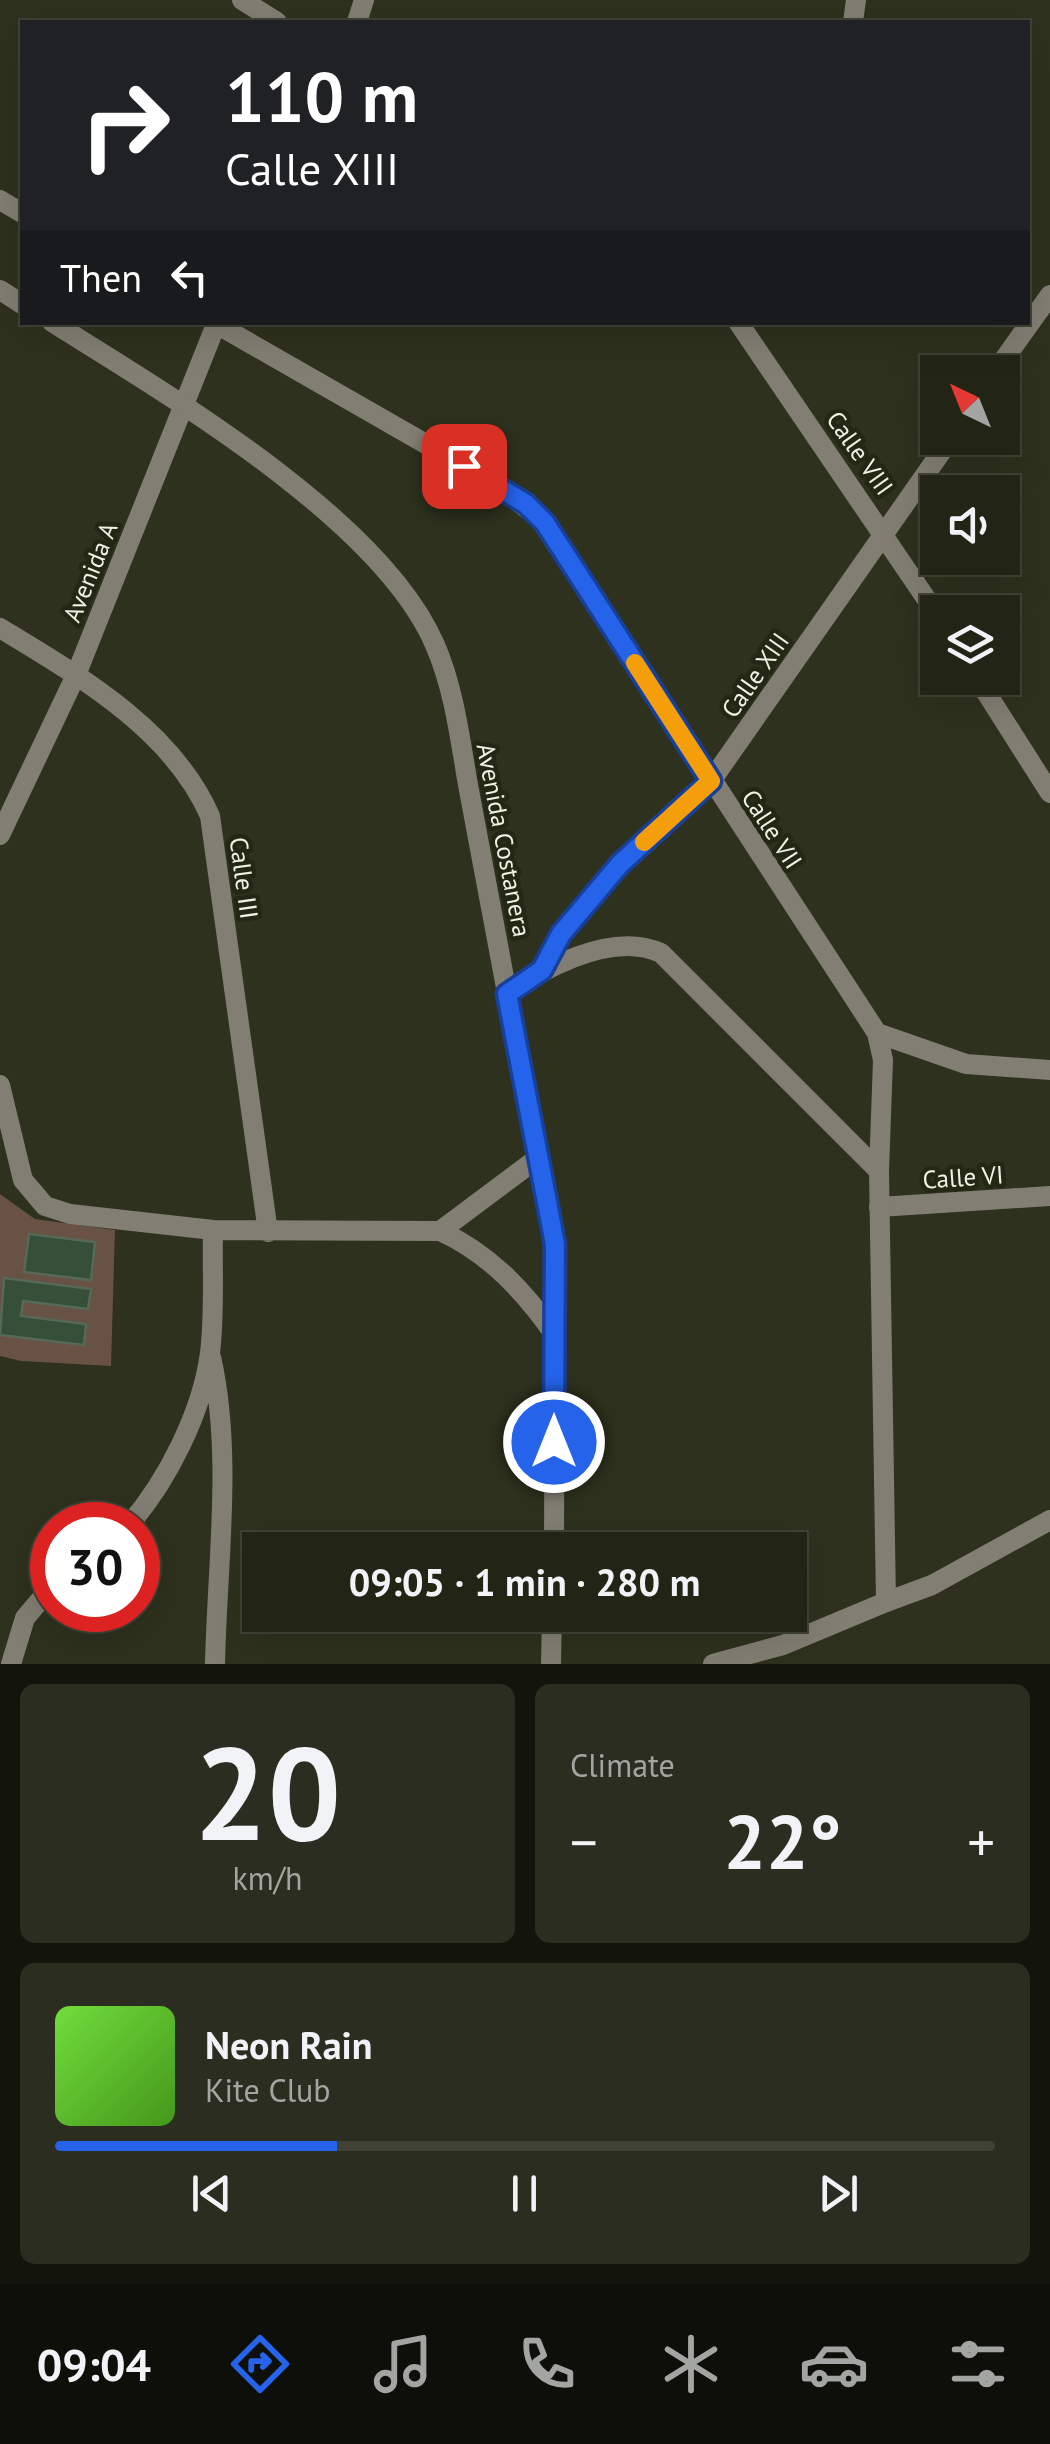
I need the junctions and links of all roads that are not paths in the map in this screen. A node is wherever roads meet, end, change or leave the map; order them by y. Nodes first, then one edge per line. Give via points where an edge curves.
1 (242, 0) edge
2 (275, 20) edge
3 (1049, 294) edge
4 (1030, 321) edge
5 (57, 325) edge
6 (214, 325) edge
7 (218, 325) edge
8 (740, 325) edge
9 (1027, 325) edge
10 (1006, 355) edge
11 (184, 405) junction
12 (939, 455) edge
13 (886, 534) junction
14 (925, 595) edge
15 (0, 628) edge
16 (76, 675) junction
17 (988, 695) edge
18 (711, 781) junction
19 (1050, 794) edge
20 (0, 835) edge
21 (542, 970) junction
22 (507, 994) junction
23 (877, 1033) junction
24 (1050, 1070) edge
25 (0, 1085) edge
26 (539, 1157) junction
27 (879, 1171) junction
28 (1050, 1196) edge
29 (879, 1207) junction
30 (213, 1230) junction
31 (440, 1231) junction
32 (268, 1232) junction
33 (555, 1335) junction
34 (210, 1353) junction
35 (146, 1502) edge
36 (1050, 1520) edge
37 (554, 1532) edge
38 (886, 1602) junction
39 (30, 1612) edge
40 (552, 1632) edge
41 (11, 1664) edge
42 (215, 1664) edge
43 (551, 1664) edge
44 (712, 1664) edge

1 - 2 street
3 - 4 street
5 - 11 street, Avenida Costanera
6 - 11 street, Avenida A
7 - 18 street, Calle VII via 526,504 545,523
8 - 13 street, Calle VIII
9 - 10 street
11 - 16 street, Avenida A
11 - 22 street, Avenida Costanera via 328,514 413,600 454,711
12 - 13 street, Calle XIII
13 - 14 street, Calle VIII
13 - 18 street, Calle XIII
15 - 16 street, Calle III
16 - 20 street, Avenida A
16 - 32 street, Calle III via 170,751 194,780 210,816
17 - 19 street
18 - 21 street, Calle XIII via 620,864 561,934
18 - 23 street, Calle VII
21 - 22 street
21 - 27 street via 620,946 661,953
22 - 26 street, Avenida Costanera
23 - 24 street via 966,1064
23 - 27 street via 883,1060
25 - 30 street via 23,1180 45,1206
26 - 31 street
26 - 33 street, Avenida Costanera via 555,1244
27 - 29 street
28 - 29 street, Calle VI
29 - 38 street
30 - 32 street
30 - 34 street
31 - 32 street
31 - 33 street via 502,1272
33 - 37 street, Avenida Costanera
34 - 35 street via 188,1427
34 - 42 street via 220,1461
36 - 38 street via 932,1585
38 - 44 street via 783,1645
39 - 41 street
40 - 43 street

